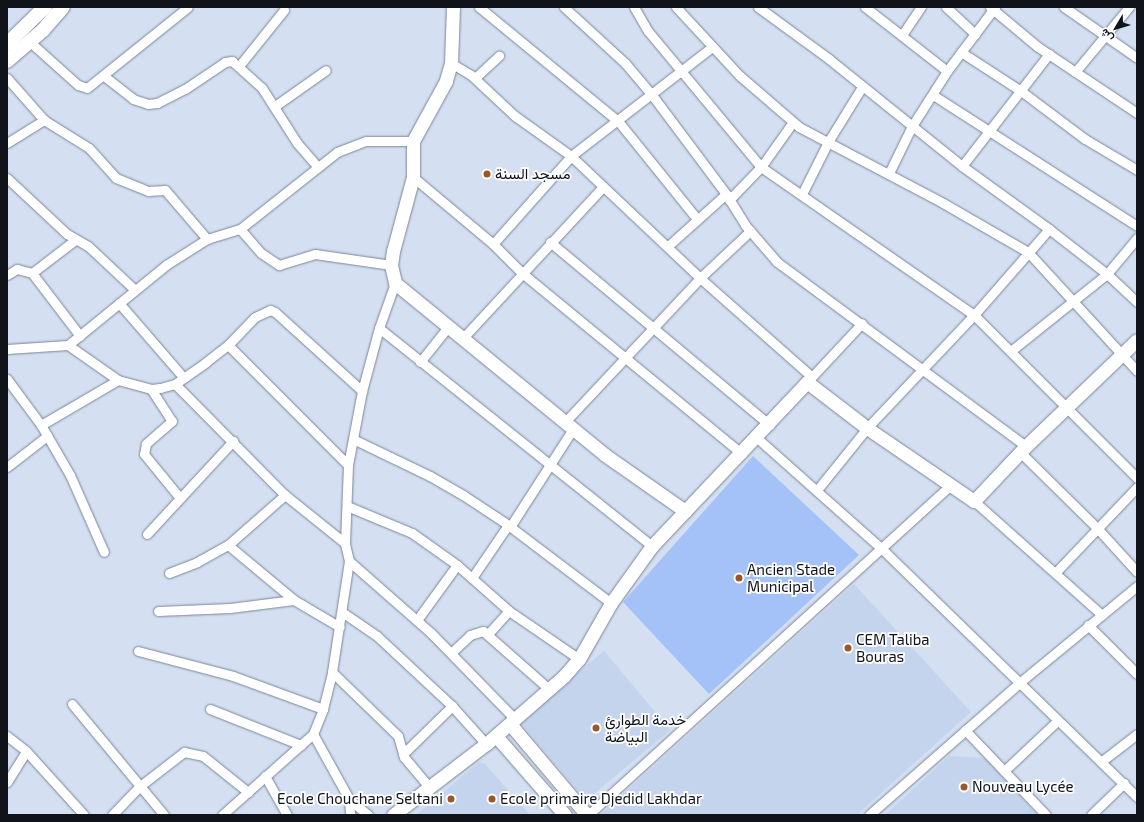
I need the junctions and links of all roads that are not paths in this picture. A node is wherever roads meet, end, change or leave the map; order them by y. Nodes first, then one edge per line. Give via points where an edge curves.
1 (45, 7) edge
2 (62, 7) edge
3 (172, 7) edge
4 (188, 7) edge
5 (479, 7) edge
6 (564, 7) edge
7 (634, 7) edge
8 (676, 7) edge
9 (758, 7) edge
10 (865, 7) edge
11 (921, 7) edge
12 (946, 7) edge
13 (1064, 7) edge
14 (1129, 7) edge
15 (993, 8) edge
16 (455, 9) edge
17 (284, 10) dead end
18 (179, 15) junction
19 (975, 34) junction
20 (902, 35) junction
21 (1105, 37) junction
22 (30, 42) junction
23 (7, 44) edge
24 (712, 47) junction
25 (961, 52) junction
26 (1049, 54) junction
27 (499, 56) dead end
28 (1137, 58) edge
29 (7, 61) edge
30 (451, 63) junction
31 (239, 66) junction
32 (326, 70) dead end
33 (947, 71) junction
34 (1075, 72) junction
35 (681, 73) junction
36 (104, 76) junction
37 (7, 78) edge
38 (475, 78) junction
39 (862, 87) junction
40 (1021, 90) junction
41 (652, 95) junction
42 (933, 95) junction
43 (275, 106) junction
44 (1137, 113) edge
45 (44, 120) junction
46 (618, 121) junction
47 (793, 122) junction
48 (912, 126) junction
49 (991, 132) junction
50 (414, 141) junction
51 (828, 142) junction
52 (7, 143) edge
53 (571, 156) junction
54 (962, 166) junction
55 (318, 167) junction
56 (761, 167) junction
57 (1137, 170) edge
58 (889, 173) junction
59 (413, 177) junction
60 (7, 178) edge
61 (602, 188) junction
62 (802, 194) junction
63 (727, 197) junction
64 (697, 219) junction
65 (1137, 226) edge
66 (1049, 229) junction
67 (240, 230) junction
68 (750, 232) junction
69 (1137, 238) edge
70 (206, 239) junction
71 (75, 240) junction
72 (550, 242) junction
73 (493, 244) junction
74 (668, 246) junction
75 (1028, 252) junction
76 (391, 265) junction
77 (522, 273) junction
78 (32, 274) junction
79 (1107, 274) junction
80 (7, 275) edge
81 (700, 278) junction
82 (396, 283) junction
83 (135, 290) junction
84 (1075, 302) junction
85 (1137, 302) edge
86 (119, 303) junction
87 (974, 315) junction
88 (862, 323) junction
89 (448, 327) junction
90 (379, 328) junction
91 (653, 328) junction
92 (80, 336) junction
93 (462, 339) junction
94 (1137, 340) edge
95 (68, 345) junction
96 (228, 345) junction
97 (7, 349) edge
98 (1012, 350) junction
99 (1122, 354) junction
100 (626, 358) junction
101 (420, 362) junction
102 (923, 370) junction
103 (1137, 371) edge
104 (184, 378) junction
105 (7, 379) edge
106 (810, 379) junction
107 (118, 380) junction
108 (175, 384) junction
109 (151, 389) junction
110 (362, 391) junction
111 (1067, 405) junction
112 (41, 424) junction
113 (770, 425) junction
114 (568, 426) junction
115 (866, 428) junction
116 (47, 436) junction
117 (757, 438) junction
118 (353, 439) junction
119 (232, 441) junction
120 (1023, 449) junction
121 (742, 454) junction
122 (348, 465) junction
123 (548, 466) junction
124 (7, 467) edge
125 (1137, 478) edge
126 (950, 486) junction
127 (1137, 487) edge
128 (817, 490) junction
129 (285, 495) junction
130 (180, 498) junction
131 (974, 501) junction
132 (347, 506) junction
133 (685, 511) junction
134 (509, 526) junction
135 (1097, 528) junction
136 (147, 534) dead end
137 (345, 543) junction
138 (228, 545) junction
139 (652, 546) junction
140 (882, 549) junction
141 (104, 552) dead end
142 (349, 561) junction
143 (457, 565) junction
144 (1056, 572) junction
145 (1137, 572) edge
146 (169, 573) dead end
147 (472, 578) junction
148 (1137, 586) edge
149 (294, 600) junction
150 (611, 603) junction
151 (158, 611) dead end
152 (342, 612) junction
153 (509, 612) junction
154 (1102, 615) junction
155 (417, 620) junction
156 (1088, 625) junction
157 (340, 627) junction
158 (488, 634) junction
159 (138, 652) dead end
160 (452, 652) junction
161 (579, 659) junction
162 (332, 672) junction
163 (1137, 674) edge
164 (1019, 683) junction
165 (549, 689) junction
166 (72, 704) dead end
167 (452, 706) junction
168 (210, 709) dead end
169 (323, 709) junction
170 (1057, 721) junction
171 (513, 722) junction
172 (965, 730) junction
173 (313, 734) junction
174 (1137, 734) edge
175 (7, 736) edge
176 (496, 736) junction
177 (486, 744) junction
178 (300, 745) junction
179 (26, 751) junction
180 (403, 754) junction
181 (1102, 761) junction
182 (1004, 771) junction
183 (265, 776) junction
184 (7, 782) edge
185 (1124, 783) junction
186 (140, 786) junction
187 (430, 788) junction
188 (248, 792) junction
189 (1137, 797) edge
190 (349, 799) junction
191 (84, 815) edge
192 (112, 815) edge
193 (164, 815) edge
194 (222, 815) edge
195 (287, 815) edge
196 (350, 815) edge
197 (368, 815) edge
198 (393, 815) edge
199 (565, 815) edge
200 (588, 815) edge
201 (869, 815) edge
202 (1046, 815) edge
203 (1091, 815) edge

1 - 23 main road
2 - 22 main road
3 - 18 street
4 - 18 street
5 - 46 street
6 - 41 street via 625,63
7 - 35 street via 648,31
8 - 24 street
9 - 39 street via 829,59
10 - 20 street
11 - 20 street
12 - 19 street
13 - 21 street
14 - 21 street
15 - 19 street
15 - 26 street
16 - 30 street
17 - 31 street
18 - 36 street via 148,37
19 - 25 street
20 - 33 street
21 - 28 street
21 - 34 street
22 - 29 main road
22 - 36 street via 78,85 87,88
24 - 35 street
24 - 47 street via 740,76
25 - 33 street
25 - 40 street
26 - 34 street
26 - 40 street
27 - 38 street
30 - 38 street
30 - 50 street via 446,81
31 - 36 street via 232,61 225,62 185,89 157,103 148,104 133,99
31 - 43 street via 262,88
32 - 43 street
33 - 42 street
34 - 44 street
35 - 41 street
35 - 56 street
37 - 45 street
38 - 53 street via 515,116
39 - 48 street
39 - 51 street
40 - 49 street
40 - 57 street via 1085,139
41 - 46 street
41 - 63 street
42 - 48 street
42 - 49 street
43 - 55 street via 297,143
45 - 52 street
45 - 70 street via 89,148 120,181 148,191 165,190
46 - 53 street
46 - 64 street
47 - 51 street
47 - 56 street
48 - 54 street
48 - 58 street
49 - 54 street
49 - 65 street
50 - 55 street via 381,140 356,143 337,152
50 - 59 street
51 - 58 street
51 - 62 street
53 - 61 street
53 - 73 street
54 - 66 street
55 - 67 street
56 - 62 street
56 - 63 street
58 - 75 street
59 - 73 street
59 - 76 street
60 - 71 street
61 - 72 street
61 - 74 street
62 - 87 street
63 - 64 street
63 - 68 street
64 - 74 street
66 - 75 street
66 - 79 street
67 - 70 street
67 - 76 street via 261,253 279,265 315,254
68 - 81 street
68 - 88 street via 777,262
69 - 79 street
70 - 83 street via 166,265
71 - 78 street
71 - 83 street via 88,246
72 - 77 street
72 - 91 street
73 - 77 street
74 - 81 street
75 - 84 street
75 - 87 street
76 - 82 street
77 - 93 street
77 - 100 street
78 - 80 street via 17,270
78 - 92 street
79 - 84 street
79 - 85 street
81 - 91 street
81 - 106 street
82 - 89 street
82 - 90 street
83 - 86 street
84 - 98 street
84 - 99 street
86 - 92 street
86 - 104 street
87 - 98 street
87 - 102 street
88 - 102 street
88 - 106 street
89 - 93 street
89 - 101 street
90 - 101 street
90 - 110 street
91 - 100 street
91 - 113 street
92 - 95 street
93 - 114 street
94 - 99 street
95 - 97 street
95 - 107 street
96 - 104 street
96 - 110 street via 260,313 270,310
96 - 122 street
98 - 111 street
99 - 103 street
99 - 111 street
100 - 114 street
100 - 121 street
101 - 123 street
102 - 115 street
102 - 120 street
104 - 108 street
105 - 112 street
106 - 113 street
106 - 115 street
107 - 109 street
107 - 112 street
108 - 109 street
108 - 119 street
109 - 130 street via 172,421 146,444 144,454
110 - 118 street
111 - 120 street
111 - 125 street
112 - 116 street
113 - 117 street
114 - 123 street
114 - 133 street
115 - 126 street
115 - 128 street
116 - 124 street
116 - 141 street via 70,475
117 - 121 street
117 - 128 street
118 - 122 street
118 - 134 street via 430,476
119 - 129 street
119 - 130 street
120 - 131 street
120 - 135 street
121 - 133 street
122 - 132 street
123 - 134 street
123 - 139 street
126 - 131 street
126 - 140 street
127 - 135 street
128 - 140 street
129 - 137 street
129 - 138 street
130 - 136 street
131 - 144 street
132 - 137 street
132 - 143 street via 406,530
133 - 139 street
134 - 147 street
134 - 150 street
135 - 144 street
135 - 145 street
137 - 142 street
138 - 146 street via 197,562
138 - 149 street
139 - 150 street
140 - 164 street
140 - 200 street
142 - 152 street
142 - 155 street
143 - 147 street
143 - 155 street
144 - 154 street
147 - 153 street
148 - 154 street
149 - 151 street via 230,608
149 - 157 street
150 - 161 street
152 - 157 street
152 - 167 street via 377,636
153 - 158 street
153 - 161 street
154 - 156 street
155 - 160 street
156 - 163 street
156 - 164 street
157 - 162 street
158 - 160 street via 480,630 474,633
158 - 165 street
159 - 169 street via 233,676
160 - 171 street
161 - 165 street
162 - 169 street
162 - 180 street via 398,736
164 - 170 street
164 - 172 street
165 - 171 street
166 - 186 street
167 - 177 street
167 - 180 street
168 - 178 street
169 - 173 street
170 - 181 street
170 - 182 street
171 - 176 street
171 - 200 street
172 - 182 street
172 - 201 street
173 - 178 street
173 - 190 street
174 - 181 street
175 - 179 street
176 - 177 street
176 - 199 street
177 - 187 street
178 - 183 street
179 - 184 street
179 - 191 street
180 - 187 street
181 - 185 street
182 - 202 street
183 - 188 street
183 - 195 street
185 - 189 street
185 - 203 street
186 - 188 street via 180,753 190,752 203,756
186 - 192 street
186 - 193 street
187 - 198 street
188 - 194 street
190 - 196 street
190 - 197 street

